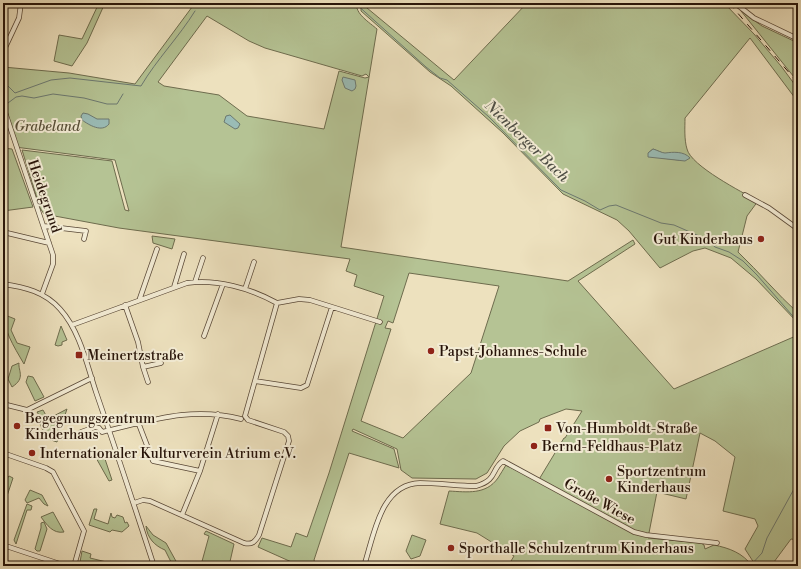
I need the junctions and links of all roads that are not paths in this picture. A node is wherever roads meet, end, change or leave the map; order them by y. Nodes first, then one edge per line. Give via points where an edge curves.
1 (21, 3) edge
2 (735, 3) edge
3 (798, 39) edge
4 (3, 52) edge
5 (3, 106) edge
6 (745, 194) dead end
7 (44, 226) junction
8 (798, 229) edge
9 (3, 232) edge
10 (84, 239) dead end
11 (49, 244) junction
12 (157, 249) dead end
13 (184, 254) dead end
14 (203, 258) dead end
15 (254, 262) dead end
16 (195, 282) junction
17 (3, 284) edge
18 (223, 284) junction
19 (174, 287) junction
20 (245, 289) junction
21 (42, 294) junction
22 (140, 298) junction
23 (277, 302) junction
24 (125, 305) junction
25 (332, 307) junction
26 (380, 322) dead end
27 (72, 325) junction
28 (204, 336) dead end
29 (161, 363) dead end
30 (143, 367) junction
31 (92, 378) junction
32 (255, 381) junction
33 (148, 382) dead end
34 (3, 404) edge
35 (218, 414) junction
36 (241, 419) dead end
37 (138, 422) junction
38 (110, 430) junction
39 (81, 432) dead end
40 (3, 453) edge
41 (200, 471) junction
42 (134, 503) junction
43 (182, 515) junction
44 (717, 543) dead end
45 (3, 545) edge
46 (66, 566) edge
47 (74, 566) edge
48 (154, 566) edge
49 (364, 566) edge

1 - 4 street via 19,18
2 - 3 street via 754,18
5 - 7 street, Heidegrund
6 - 8 street
7 - 10 street via 86,231
7 - 11 street, Heidegrund
9 - 11 street
11 - 21 street, Heidegrund via 53,264
12 - 22 street
13 - 19 street
14 - 16 street
15 - 20 street
16 - 18 street via 204,280
16 - 19 street
17 - 21 street
18 - 20 street
18 - 28 street
19 - 22 street
20 - 23 street
21 - 27 street via 60,308
22 - 24 street
23 - 25 street via 305,300
23 - 32 street
24 - 27 street
24 - 30 street via 138,342
25 - 26 street
25 - 32 street via 308,385 301,388
27 - 31 street
29 - 30 street
30 - 33 street
31 - 34 street via 27,410
31 - 38 street
32 - 43 street via 246,418 284,432 289,439 259,535 255,541 244,543
35 - 36 street
35 - 37 street via 190,413
35 - 41 street
37 - 38 street
37 - 41 street via 153,461
38 - 39 street via 102,432 95,427
38 - 42 street
40 - 47 street via 46,468 56,476 84,529
41 - 43 street
42 - 43 street via 150,501
42 - 48 street
44 - 49 street, Große Wiese via 646,536 634,532 503,461 492,477 476,486 420,483 396,492 384,507
45 - 46 street

